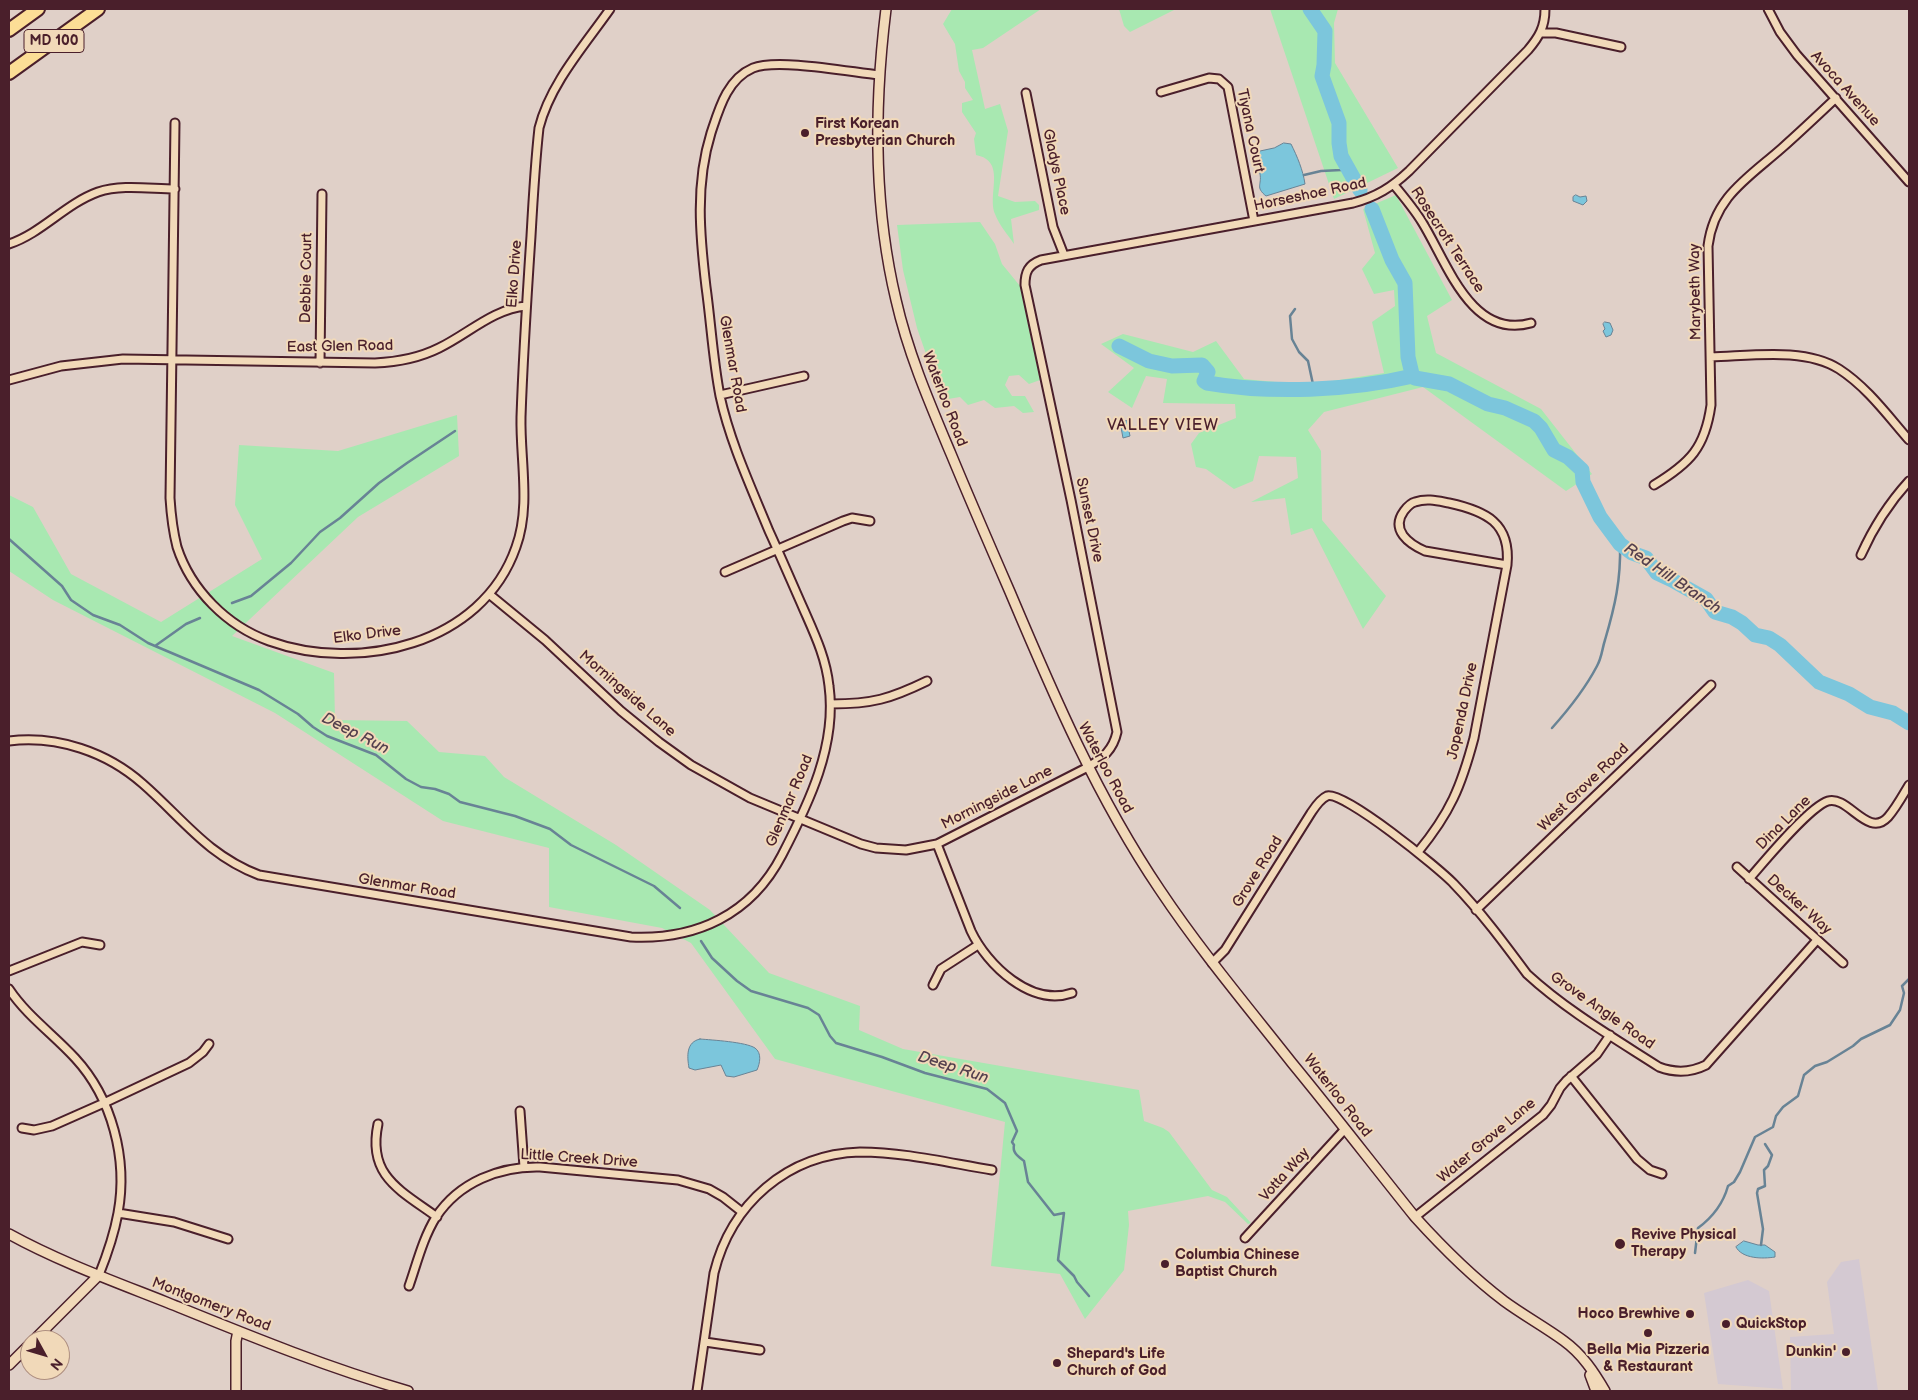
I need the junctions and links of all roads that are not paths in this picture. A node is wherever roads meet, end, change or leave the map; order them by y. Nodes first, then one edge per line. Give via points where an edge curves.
1 (38, 9) edge
2 (98, 9) edge
3 (610, 9) edge
4 (886, 9) edge
5 (1545, 9) edge
6 (1768, 9) edge
7 (9, 30) edge
8 (1541, 33) junction
9 (1621, 47) dead end
10 (9, 73) edge
11 (879, 75) junction
12 (1161, 92) dead end
13 (1026, 93) dead end
14 (1836, 98) junction
15 (175, 123) dead end
16 (1909, 182) edge
17 (1394, 185) junction
18 (175, 189) junction
19 (322, 194) dead end
20 (1254, 221) junction
21 (9, 244) edge
22 (1064, 255) junction
23 (1028, 268) joint
24 (526, 306) junction
25 (1531, 322) dead end
26 (1711, 356) junction
27 (172, 359) junction
28 (320, 362) junction
29 (804, 376) dead end
30 (9, 380) edge
31 (720, 395) junction
32 (1909, 440) edge
33 (1909, 481) edge
34 (1654, 485) dead end
35 (870, 521) dead end
36 (777, 549) junction
37 (1860, 555) dead end
38 (1506, 565) junction
39 (725, 572) dead end
40 (489, 594) junction
41 (927, 681) dead end
42 (1711, 685) dead end
43 (831, 704) junction
44 (9, 741) edge
45 (1088, 767) junction
46 (1909, 785) edge
47 (1327, 796) joint
48 (799, 819) junction
49 (937, 844) junction
50 (1418, 852) junction
51 (1737, 867) dead end
52 (1749, 879) junction
53 (1476, 910) junction
54 (1817, 940) junction
55 (100, 945) dead end
56 (978, 945) junction
57 (1212, 963) junction
58 (1843, 964) dead end
59 (9, 971) edge
60 (934, 985) dead end
61 (9, 990) edge
62 (1072, 993) dead end
63 (1610, 1035) junction
64 (209, 1044) dead end
65 (1571, 1076) junction
66 (104, 1103) junction
67 (520, 1111) dead end
68 (378, 1124) dead end
69 (22, 1128) dead end
70 (1345, 1129) junction
71 (524, 1167) junction
72 (992, 1170) dead end
73 (1662, 1174) dead end
74 (742, 1212) junction
75 (118, 1213) junction
76 (437, 1216) junction
77 (1416, 1217) junction
78 (9, 1234) edge
79 (1245, 1238) dead end
80 (228, 1239) dead end
81 (99, 1275) junction
82 (409, 1286) dead end
83 (44, 1330) edge
84 (238, 1331) junction
85 (705, 1342) junction
86 (760, 1350) dead end
87 (20, 1354) edge
88 (1580, 1355) junction
89 (9, 1365) edge
90 (236, 1391) edge
91 (408, 1391) edge
92 (697, 1391) edge
93 (1596, 1391) edge
94 (1605, 1391) edge

1 - 7 highway, MD 100
2 - 10 highway, MD 100
3 - 24 street, Elko Drive via 576,56 544,110 537,144
4 - 11 main road, Waterloo Road
5 - 8 street, Horseshoe Road
6 - 14 street, Avoca Avenue via 1780,32
8 - 9 street via 1556,33
8 - 17 street, Horseshoe Road
11 - 31 street, Glenmar Road via 768,65 744,73 727,91 709,141 700,201 700,233
11 - 45 main road, Waterloo Road via 878,185 889,268 906,338 939,427 1046,678
12 - 20 street, Tiyana Court via 1209,78 1219,79 1228,87
13 - 22 street, Gladys Place via 1053,227
14 - 16 street, Avoca Avenue
14 - 26 street, Marybeth Way via 1740,182 1715,218 1708,246
15 - 18 street, Elko Drive
17 - 20 street, Horseshoe Road via 1367,200
17 - 25 street, Rosecroft Terrace via 1422,222 1466,299 1507,326
18 - 21 street via 126,188 100,192 74,204 30,236
18 - 27 street, Elko Drive
19 - 28 street, Debbie Court
20 - 22 street, Horseshoe Road
22 - 23 street, Horseshoe Road via 1040,260
23 - 45 street, Sunset Drive via 1025,284 1117,732 1110,751
24 - 28 street, East Glen Road via 506,309 423,355 384,363
24 - 40 street, Elko Drive via 521,438 522,526 511,560
26 - 32 street via 1794,355 1838,368 1863,388
26 - 34 street, Marybeth Way via 1711,405 1704,434 1689,460
27 - 28 street, East Glen Road
27 - 30 street, East Glen Road via 88,362
27 - 40 street, Elko Drive via 170,498 177,546 196,585 235,624 260,638 305,651 327,654 371,652 410,644 445,630
29 - 31 street
31 - 36 street, Glenmar Road via 734,444
33 - 37 street via 1876,525
35 - 36 street via 852,518
36 - 39 street
36 - 43 street, Glenmar Road via 825,661
38 - 38 street, Jopenda Drive via 1508,552 1502,530 1475,510 1422,500 1413,502 1401,515 1400,530 1409,542 1425,551
38 - 50 street, Jopenda Drive via 1474,738 1466,765 1447,812
40 - 48 street, Morningside Lane via 659,742 719,782
41 - 43 street via 874,702
42 - 53 street, West Grove Road
43 - 48 street, Glenmar Road via 826,747
44 - 48 street, Glenmar Road via 40,739 61,742 109,760 143,784 206,845 240,868 259,875 631,937 679,935 715,923 734,912 776,867
45 - 49 street, Morningside Lane
45 - 57 main road, Waterloo Road via 1158,887
46 - 52 street, Dina Lane via 1888,817 1878,823 1872,823 1839,802 1828,801 1818,806
47 - 50 street, Grove Angle Road via 1342,799
47 - 57 street, Grove Road via 1311,813 1224,950
48 - 49 street, Morningside Lane via 876,848 906,850
49 - 56 street
50 - 53 street, Grove Angle Road via 1455,885
51 - 52 street, Decker Way
52 - 54 street, Decker Way
53 - 63 street, Grove Angle Road via 1527,974
54 - 58 street, Decker Way
54 - 63 street, Grove Angle Road via 1712,1059 1698,1069 1681,1072 1659,1067
55 - 59 street via 82,942
56 - 60 street via 941,969
56 - 62 street via 998,968 1025,987 1052,996
57 - 70 main road, Waterloo Road
61 - 66 street via 29,1015 86,1070
63 - 65 street, Water Grove Lane via 1597,1054
64 - 66 street via 189,1064
65 - 73 street via 1637,1159 1650,1170
65 - 77 street, Water Grove Lane via 1543,1115
66 - 69 street via 44,1128
66 - 75 street via 120,1161
67 - 71 street
68 - 76 street via 375,1150 383,1172 399,1190
70 - 77 main road, Waterloo Road
70 - 79 street, Votta Way
71 - 74 street, Little Creek Drive via 678,1180 709,1189
71 - 76 street, Little Creek Drive via 476,1181
72 - 74 street via 894,1155 844,1153 816,1159 790,1171 761,1192
74 - 85 street via 718,1254
75 - 80 street via 174,1222
75 - 81 street
76 - 82 street, Little Creek Drive
77 - 88 main road, Waterloo Road via 1479,1281
78 - 81 main road, Montgomery Road
81 - 83 main road
81 - 84 main road, Montgomery Road
84 - 90 main road
84 - 91 main road, Montgomery Road
85 - 86 street
85 - 92 street
87 - 89 main road
88 - 93 main road
88 - 94 main road, Waterloo Road

